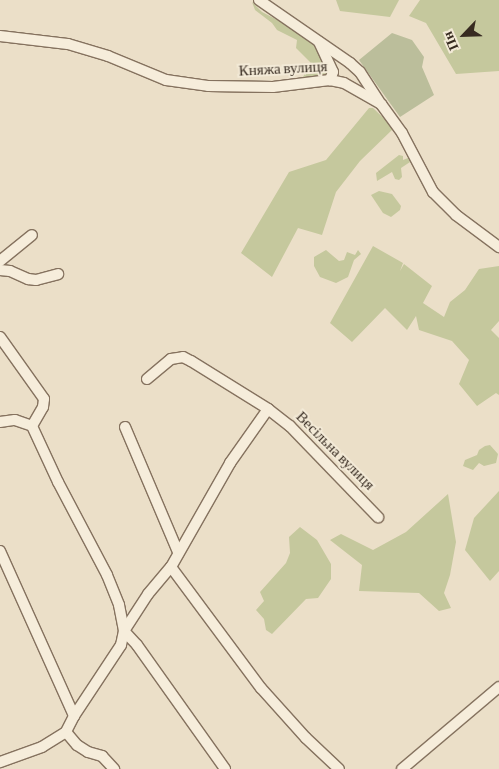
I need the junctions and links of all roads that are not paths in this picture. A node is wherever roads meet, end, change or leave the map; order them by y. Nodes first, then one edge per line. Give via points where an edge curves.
1 (259, 0) edge
2 (0, 36) edge
3 (319, 41) junction
4 (350, 63) junction
5 (332, 76) junction
6 (381, 104) junction
7 (32, 235) dead end
8 (499, 247) edge
9 (0, 261) edge
10 (0, 270) edge
11 (58, 274) dead end
12 (0, 337) edge
13 (147, 379) dead end
14 (268, 409) junction
15 (0, 422) edge
16 (32, 426) junction
17 (125, 427) dead end
18 (378, 517) dead end
19 (0, 551) edge
20 (178, 552) junction
21 (170, 567) junction
22 (124, 631) junction
23 (499, 688) edge
24 (74, 716) junction
25 (66, 732) junction
26 (1, 764) edge
27 (114, 769) edge
28 (225, 769) edge
29 (339, 769) edge
30 (402, 769) edge

1 - 3 street
2 - 5 street, Княжа вулиця via 68,44 108,56 166,80 208,86 273,87
3 - 4 street
3 - 5 street
4 - 5 street
4 - 6 street via 360,72
5 - 6 street, Княжа вулиця
6 - 8 street, Княжа вулиця via 402,133 433,192 456,215
7 - 9 street
10 - 11 street via 36,280
12 - 16 street via 44,399
13 - 14 street, Весільна вулиця via 171,359 183,357
14 - 18 street, Весільна вулиця via 290,426
14 - 20 street via 230,463
15 - 16 street via 15,420
16 - 22 street via 107,575 119,605
17 - 20 street
19 - 24 street
20 - 21 street
21 - 22 street
21 - 29 street via 261,688
22 - 24 street via 121,645
22 - 28 street via 137,644
23 - 30 street
24 - 25 street
25 - 26 street via 42,747
25 - 27 street via 77,745 102,756

